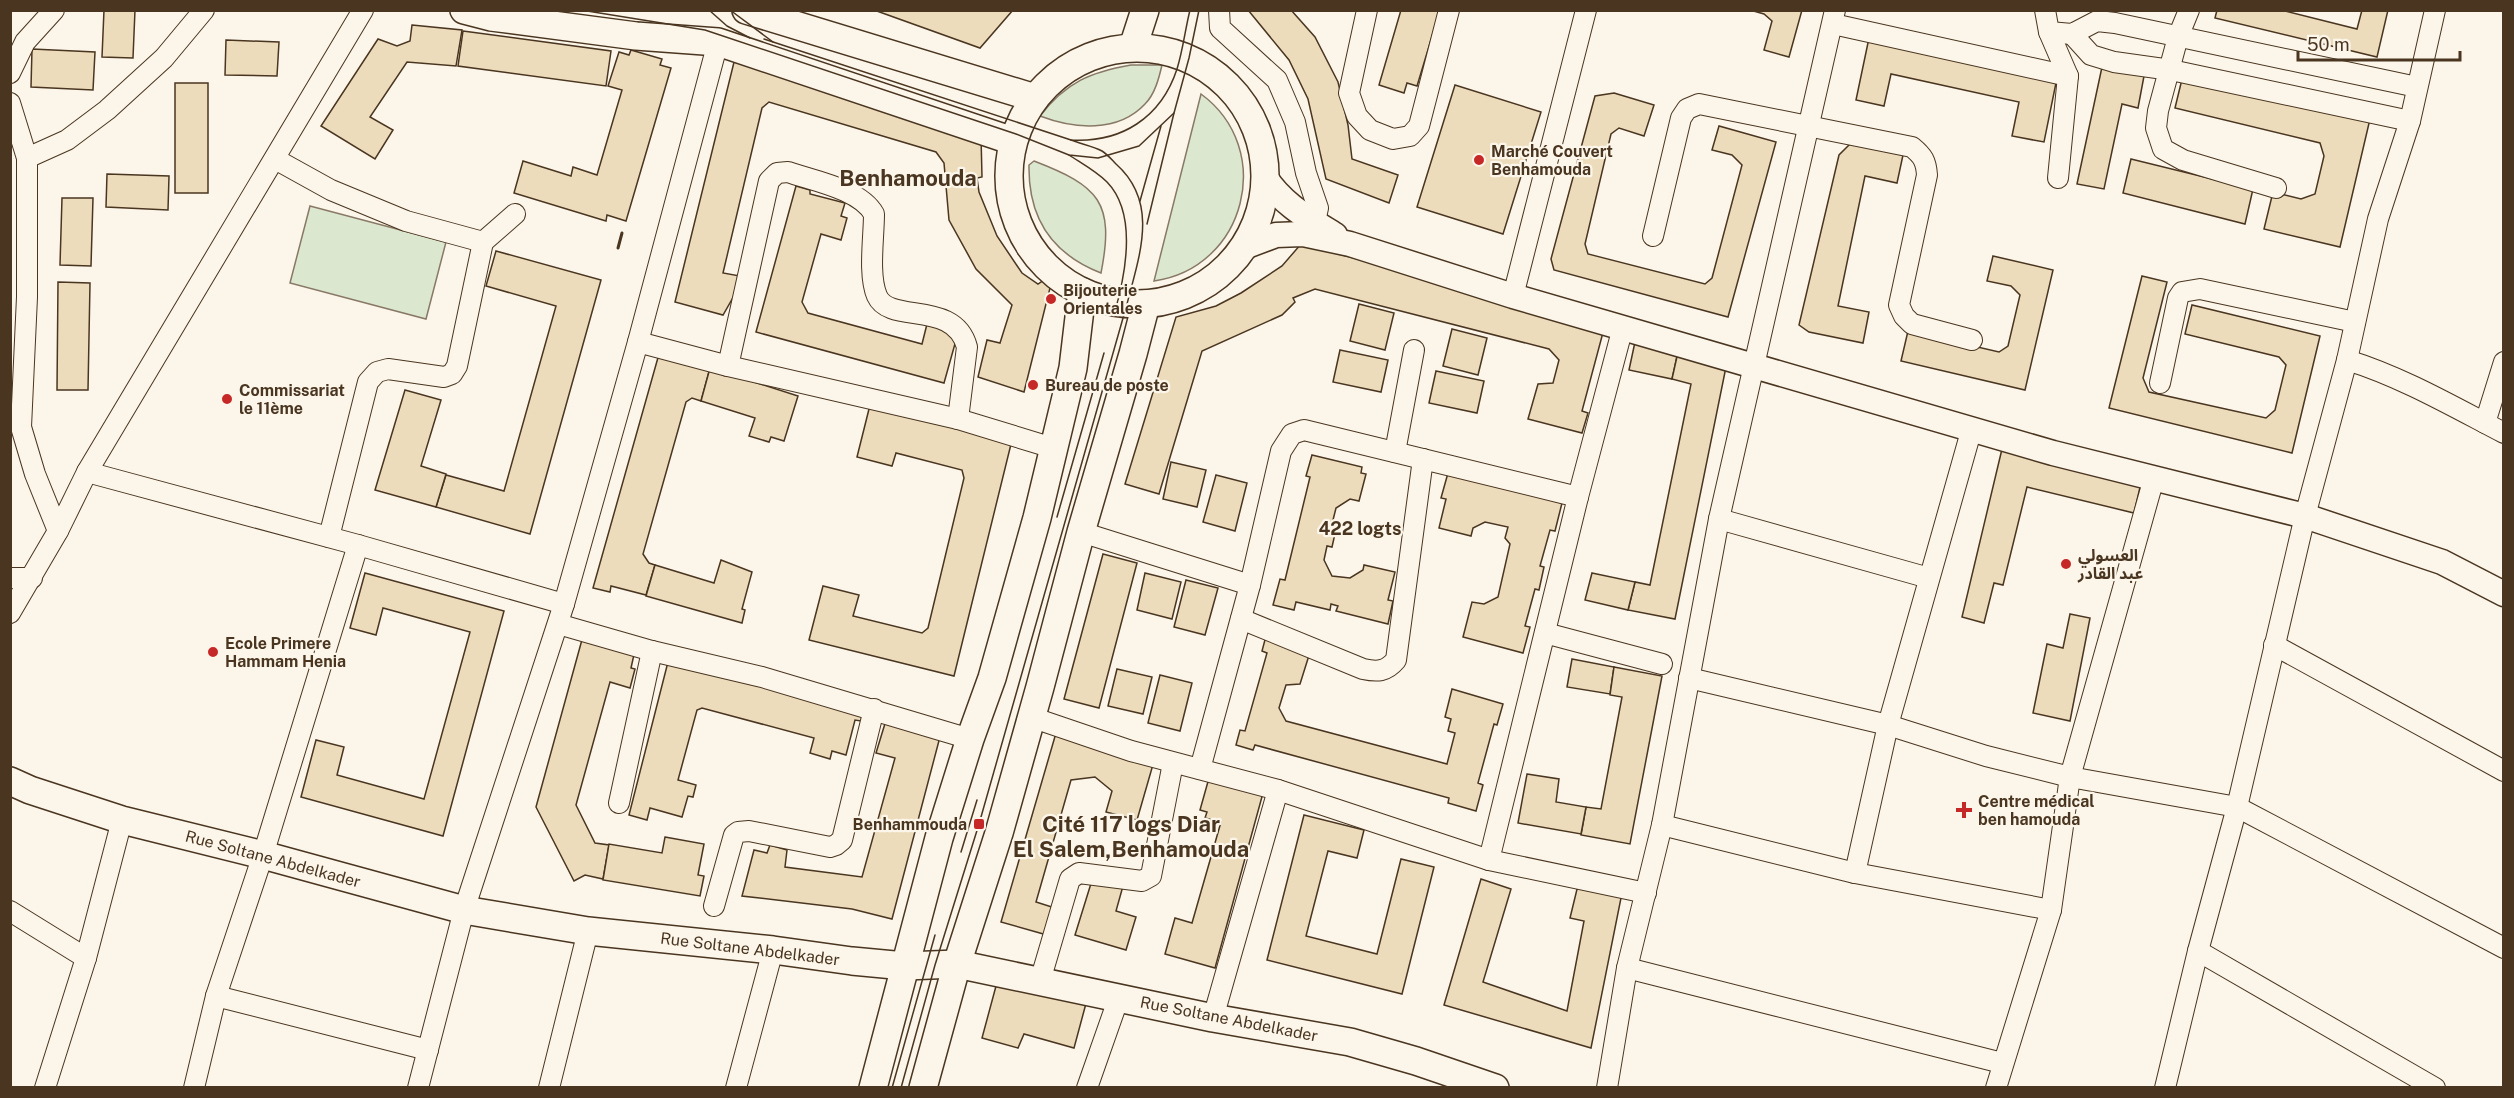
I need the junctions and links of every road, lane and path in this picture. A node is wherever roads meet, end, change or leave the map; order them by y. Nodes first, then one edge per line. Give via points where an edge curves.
1 (54, 10) edge
2 (204, 10) edge
3 (363, 10) edge
4 (464, 10) edge
5 (747, 10) edge
6 (1145, 10) edge
7 (1219, 10) edge
8 (1367, 10) edge
9 (1449, 10) edge
10 (1586, 10) edge
11 (2045, 10) edge
12 (2189, 10) edge
13 (2435, 10) edge
14 (1834, 17) edge
15 (2049, 32) junction
16 (2072, 34) junction
17 (2178, 37) junction
18 (718, 42) junction
19 (1133, 47) junction
20 (2171, 70) junction
21 (10, 73) edge
22 (2068, 76) junction
23 (2417, 87) junction
24 (1035, 98) junction
25 (10, 103) edge
26 (2410, 121) junction
27 (1808, 125) junction
28 (1013, 141) junction
29 (27, 158) junction
30 (274, 159) junction
31 (1265, 177) junction
32 (2058, 178) dead end
33 (2276, 188) dead end
34 (515, 214) dead end
35 (1315, 222) junction
36 (1653, 236) dead end
37 (483, 242) junction
38 (1350, 244) junction
39 (1244, 247) junction
40 (1082, 292) junction
41 (1513, 296) junction
42 (19, 297) edge
43 (1146, 304) junction
44 (2355, 322) junction
45 (1623, 327) junction
46 (1972, 340) dead end
47 (638, 342) junction
48 (1414, 350) dead end
49 (2347, 360) junction
50 (2504, 362) edge
51 (728, 366) junction
52 (1755, 367) junction
53 (2160, 383) dead end
54 (958, 419) junction
55 (2485, 423) junction
56 (16, 426) edge
57 (1972, 428) junction
58 (2504, 433) edge
59 (1053, 448) junction
60 (1395, 452) junction
61 (1423, 459) junction
62 (87, 472) junction
63 (2154, 478) junction
64 (1578, 497) junction
65 (2305, 516) junction
66 (1719, 519) junction
67 (58, 531) junction
68 (1081, 532) junction
69 (329, 537) junction
70 (358, 545) junction
71 (10, 578) edge
72 (32, 578) junction
73 (1929, 578) junction
74 (1250, 585) junction
75 (2504, 594) edge
76 (564, 604) junction
77 (10, 613) edge
78 (1241, 619) junction
79 (558, 624) junction
80 (1545, 633) junction
81 (2274, 645) junction
82 (652, 651) junction
83 (1662, 664) dead end
84 (1689, 678) junction
85 (874, 709) junction
86 (1031, 717) junction
87 (1888, 725) junction
88 (970, 739) junction
89 (1173, 763) junction
90 (1200, 769) junction
91 (2504, 771) edge
92 (2070, 777) junction
93 (10, 781) edge
94 (1278, 790) junction
95 (619, 803) dead end
96 (2237, 807) junction
97 (122, 820) junction
98 (1662, 825) junction
99 (263, 855) junction
100 (1489, 860) junction
101 (1855, 873) junction
102 (1646, 893) junction
103 (714, 906) dead end
104 (464, 910) junction
105 (2051, 910) junction
106 (10, 911) edge
107 (588, 931) junction
108 (2504, 948) edge
109 (773, 950) junction
110 (2198, 951) junction
111 (86, 958) junction
112 (957, 964) junction
113 (905, 966) junction
114 (1627, 968) junction
115 (1041, 981) junction
116 (216, 996) junction
117 (1119, 998) junction
118 (1213, 1018) junction
119 (428, 1050) junction
120 (2002, 1063) junction
121 (45, 1088) edge
122 (194, 1088) edge
123 (418, 1088) edge
124 (549, 1088) edge
125 (736, 1088) edge
126 (873, 1088) edge
127 (923, 1088) edge
128 (1087, 1088) edge
129 (1495, 1088) edge
130 (1607, 1088) edge
131 (1996, 1088) edge
132 (2165, 1088) edge
133 (2435, 1088) edge

1 - 21 street via 25,42
2 - 29 street via 164,58 107,110 67,140
3 - 30 street
4 - 18 main road via 636,36
5 - 24 main road
6 - 19 main road
7 - 35 street via 1220,28 1277,80 1295,122 1318,208
8 - 9 street via 1349,93 1357,116 1370,130 1393,139 1410,136 1419,126
10 - 41 street
11 - 15 street
12 - 17 street
13 - 23 street
14 - 22 street
14 - 27 street
15 - 16 street
15 - 22 street
16 - 17 street via 2097,21
16 - 20 street via 2091,55
17 - 20 street
17 - 23 street
18 - 28 main road
18 - 47 street
19 - 24 main road via 1096,54 1062,71
19 - 31 main road via 1189,58 1215,73 1252,119 1262,147
20 - 26 street
20 - 33 street via 2156,128 2163,149 2183,160
22 - 32 street
23 - 26 street
24 - 28 main road
25 - 29 street
26 - 44 street via 2378,219
27 - 36 street via 1699,104 1687,109 1681,118
27 - 46 street via 1912,147 1922,155 1927,175 1899,305 1912,324
27 - 52 street
28 - 40 main road via 1009,177 1014,212 1028,245 1052,273
29 - 42 street
30 - 37 street via 331,190 406,221
30 - 62 street
31 - 35 street via 1289,206
31 - 39 main road via 1259,213
34 - 37 street
35 - 38 street
37 - 69 street via 457,366 452,374 444,377 388,369 377,372 368,382
38 - 39 street via 1303,234 1276,235
38 - 41 street
39 - 43 main road via 1217,276 1184,296
40 - 43 main road via 1118,303
40 - 59 main road via 1077,347
41 - 45 street
42 - 56 street
43 - 68 main road
44 - 49 street
44 - 53 street via 2200,289 2182,292
45 - 52 street
45 - 64 street
47 - 51 street
47 - 76 street
48 - 60 street
49 - 55 street via 2388,374
49 - 65 street
50 - 55 street
51 - 54 street
51 - 54 street via 769,181 777,173 788,172 856,195 869,204 874,214 873,280 878,298 888,307 943,320 957,327 964,337 967,347
52 - 57 street
52 - 66 street
54 - 59 street
55 - 58 street
56 - 67 street
57 - 63 street
57 - 73 street
59 - 88 main road via 992,678
60 - 61 street
60 - 74 street via 1304,430 1292,434 1281,451
61 - 64 street
61 - 78 street via 1396,660 1390,667 1378,672 1363,669
62 - 67 street
62 - 69 street
63 - 65 street
63 - 92 street
64 - 80 street
65 - 75 street via 2442,562
65 - 81 street
66 - 73 street
66 - 84 street
67 - 72 street
68 - 74 street
68 - 86 main road
69 - 70 street
70 - 76 street
70 - 99 street
71 - 72 street
72 - 77 street
73 - 87 street
74 - 78 street
76 - 79 street
78 - 90 street
79 - 82 street
79 - 104 street
80 - 83 street
80 - 100 street
81 - 91 street
81 - 96 street
82 - 85 street
82 - 95 street
84 - 87 street
84 - 98 street
85 - 88 street
85 - 103 street via 842,840 830,847 738,832
86 - 89 street
86 - 112 main road
87 - 92 street
87 - 101 street
88 - 113 main road
89 - 90 street
89 - 115 street via 1151,876 1142,881 1073,875
90 - 94 street
92 - 96 street
92 - 105 street
93 - 97 main road, Rue Soltane Abdelkader
94 - 100 street
94 - 118 street
96 - 108 street
96 - 110 street
97 - 99 main road, Rue Soltane Abdelkader
97 - 111 street
98 - 101 street
98 - 102 street
99 - 104 main road, Rue Soltane Abdelkader
99 - 116 street
100 - 102 street
101 - 105 street
102 - 114 street
104 - 107 main road, Rue Soltane Abdelkader
104 - 119 street
105 - 120 street
106 - 111 street
107 - 109 main road, Rue Soltane Abdelkader
107 - 124 street
109 - 113 main road, Rue Soltane Abdelkader
109 - 125 street
110 - 132 street
110 - 133 street
111 - 121 street
112 - 113 main road, Rue Soltane Abdelkader
112 - 115 main road, Rue Soltane Abdelkader
112 - 127 main road
113 - 126 main road
114 - 120 street
114 - 130 street
115 - 117 main road, Rue Soltane Abdelkader
116 - 119 street
116 - 122 street
117 - 118 main road, Rue Soltane Abdelkader
117 - 128 street
118 - 129 main road, Rue Soltane Abdelkader via 1350,1042
119 - 123 street
120 - 131 street

